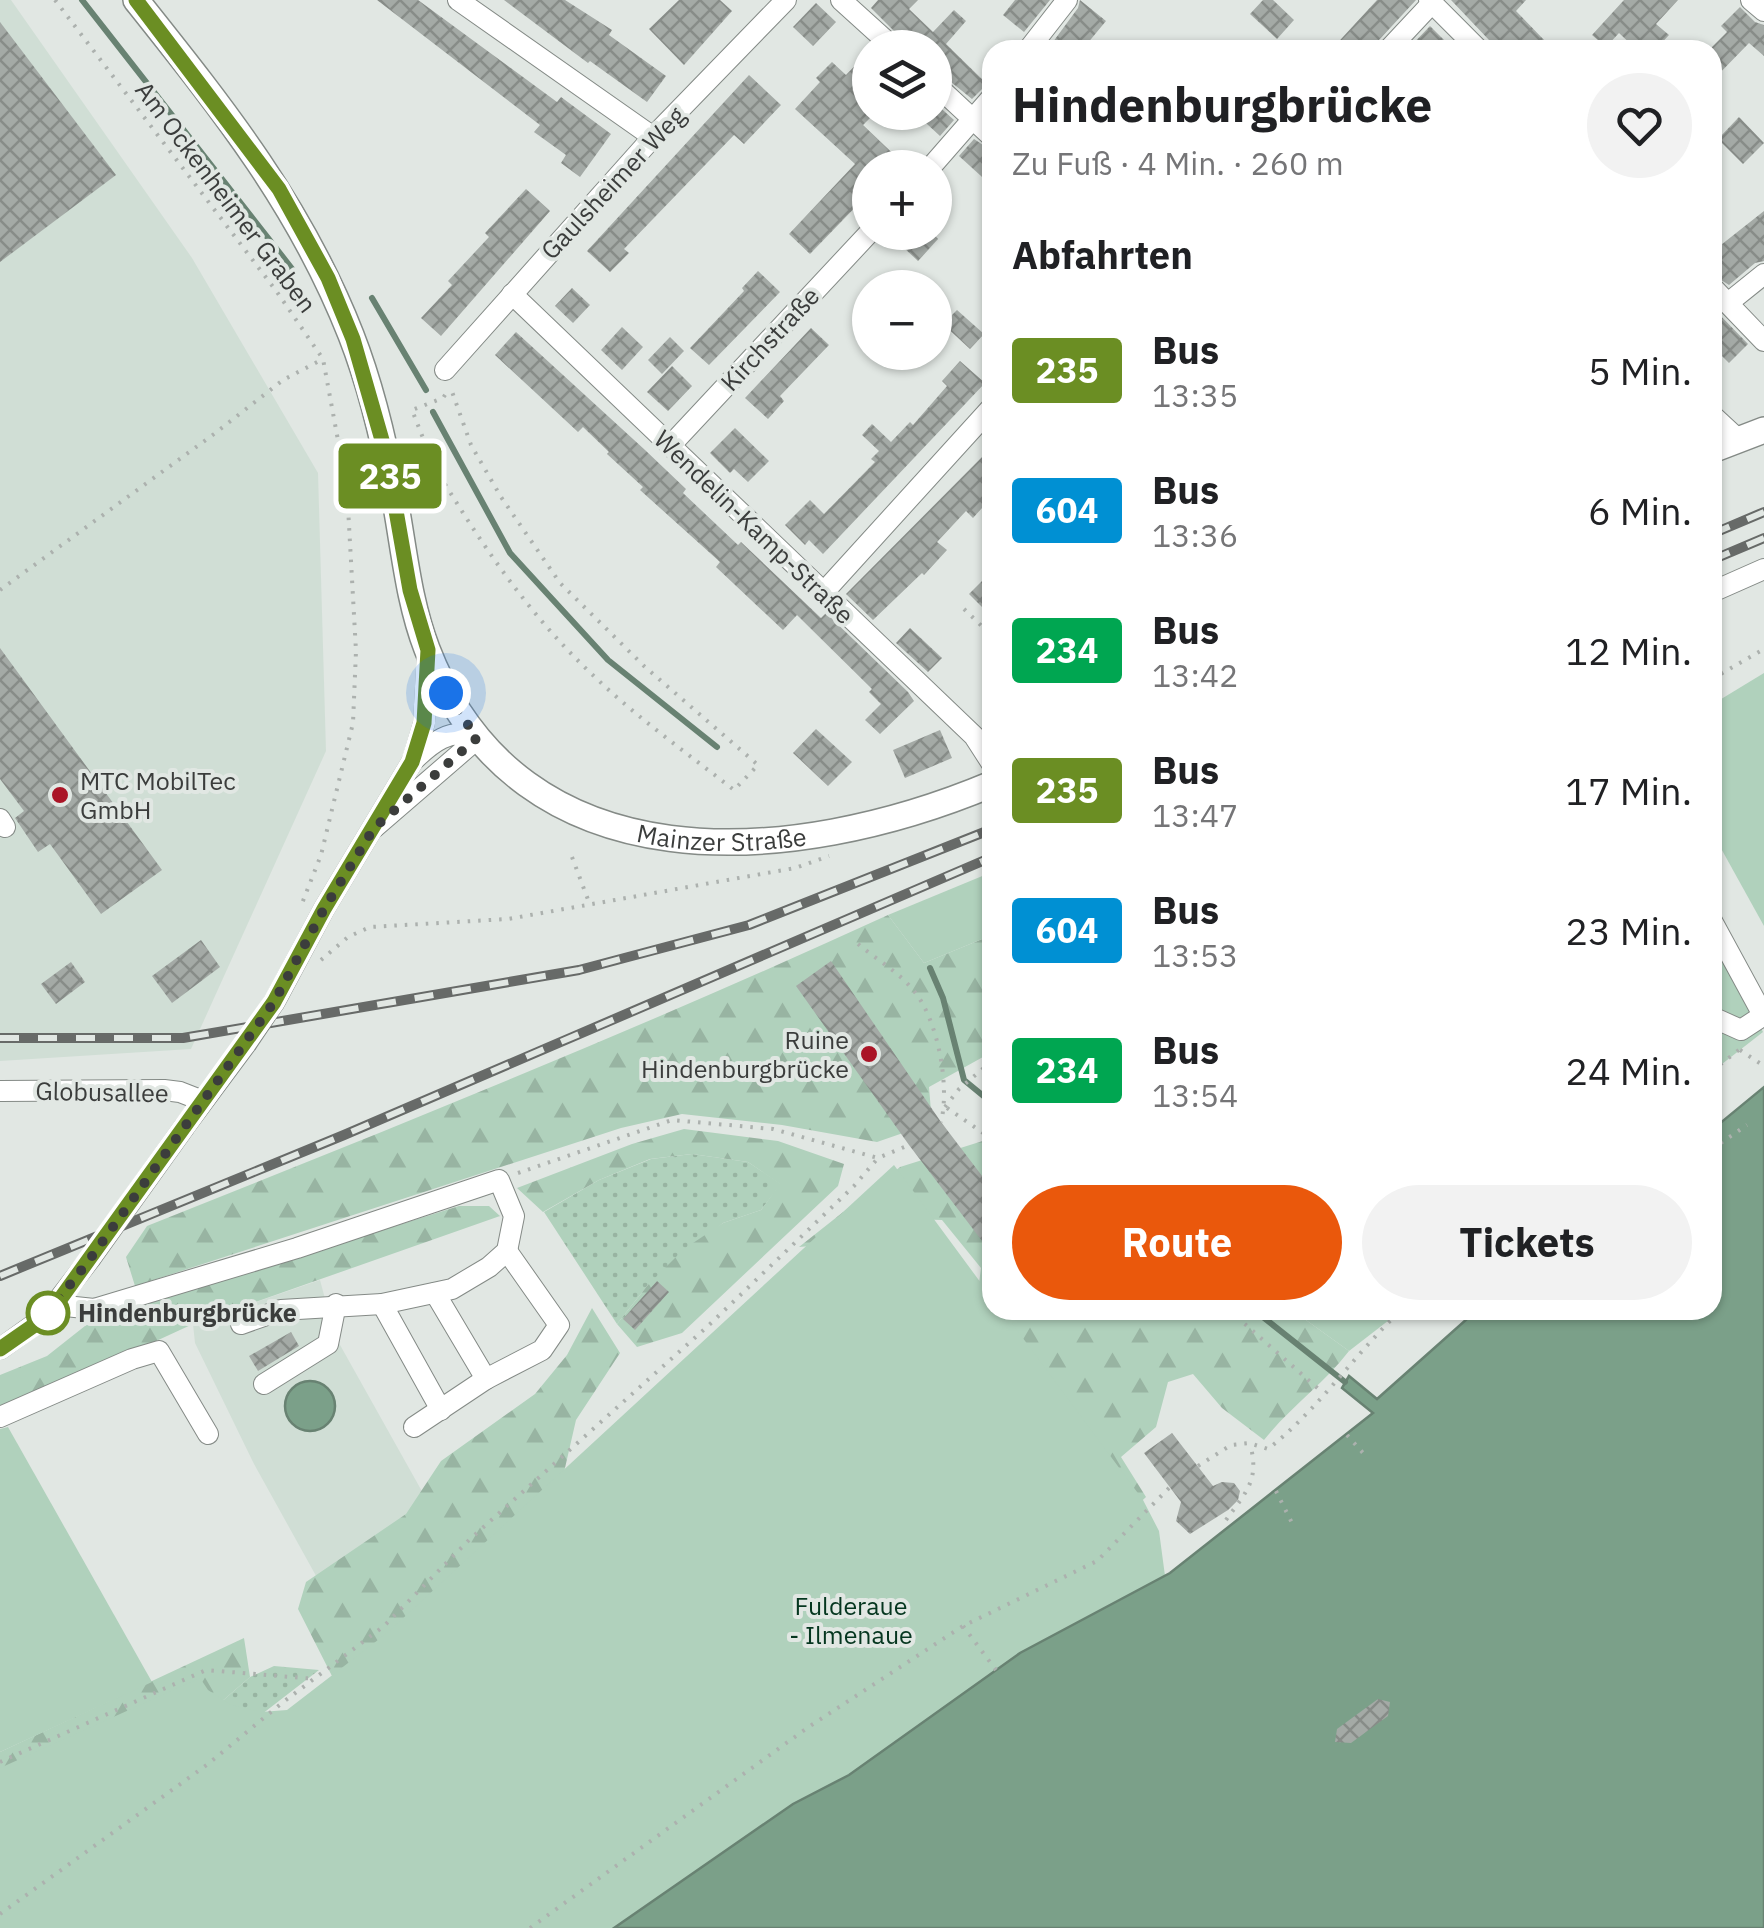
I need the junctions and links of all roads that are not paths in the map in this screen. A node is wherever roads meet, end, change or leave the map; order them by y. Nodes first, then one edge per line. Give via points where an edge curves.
1 (136, 0) edge
2 (458, 0) edge
3 (786, 0) edge
4 (841, 0) edge
5 (1067, 0) edge
6 (1751, 0) edge
7 (1431, 2) edge
8 (1764, 11) edge
9 (874, 30) edge
10 (1036, 40) edge
11 (1397, 40) edge
12 (1468, 40) edge
13 (952, 99) edge
14 (982, 111) edge
15 (975, 120) junction
16 (982, 127) edge
17 (653, 137) junction
18 (947, 150) edge
19 (853, 250) edge
20 (1764, 274) edge
21 (512, 294) junction
22 (1722, 297) edge
23 (1728, 303) junction
24 (1764, 340) edge
25 (448, 378) road end
26 (982, 418) edge
27 (1722, 424) edge
28 (1764, 430) edge
29 (1739, 440) junction
30 (670, 446) junction
31 (1722, 446) edge
32 (1764, 569) edge
33 (1722, 588) edge
34 (823, 593) junction
35 (428, 650) junction
36 (477, 738) junction
37 (982, 748) edge
38 (412, 762) junction
39 (982, 788) edge
40 (374, 828) junction
41 (1722, 939) edge
42 (1764, 1015) edge
43 (1722, 1021) edge
44 (0, 1091) edge
45 (203, 1101) junction
46 (507, 1251) junction
47 (434, 1293) junction
48 (336, 1304) junction
49 (382, 1304) junction
50 (56, 1305) junction
51 (241, 1324) dead end
52 (0, 1349) edge
53 (486, 1379) junction
54 (264, 1384) dead end
55 (441, 1410) junction
56 (0, 1417) edge
57 (414, 1427) dead end
58 (208, 1434) dead end

1 - 35 main road, Mainzer Straße via 279,189 328,278 372,398
2 - 17 street
3 - 17 street, Gaulsheimer Weg
4 - 9 street
5 - 10 street
6 - 8 street
7 - 11 street
7 - 12 street
13 - 15 street
14 - 15 street
15 - 16 street
15 - 18 street
17 - 21 street, Gaulsheimer Weg
19 - 30 street, Kirchstraße
20 - 23 street
21 - 25 street, Gaulsheimer Weg
21 - 30 street, Wendelin-Kamp-Straße
22 - 23 street
23 - 24 street
26 - 34 street
27 - 29 street
28 - 29 main road
29 - 31 main road
30 - 34 street, Wendelin-Kamp-Straße
32 - 33 street
34 - 37 street, Wendelin-Kamp-Straße
35 - 36 main road, Mainzer Straße via 446,693
35 - 38 street via 424,723
36 - 38 street via 450,734
36 - 39 main road, Mainzer Straße via 564,809 651,837 726,842 843,830
36 - 40 street
38 - 40 street
40 - 45 street, bridge via 274,1002
41 - 42 street
42 - 43 street via 1741,1030
44 - 45 street, Globusallee via 164,1090
45 - 50 street, bridge
46 - 47 street via 452,1289
46 - 50 street via 514,1216 499,1180 94,1310
46 - 53 street via 558,1325 542,1350
47 - 49 street
47 - 53 street
48 - 49 street
48 - 51 street via 280,1310
48 - 54 street via 328,1344
49 - 55 street
50 - 52 street
53 - 55 street
55 - 57 street
56 - 58 street via 160,1351

